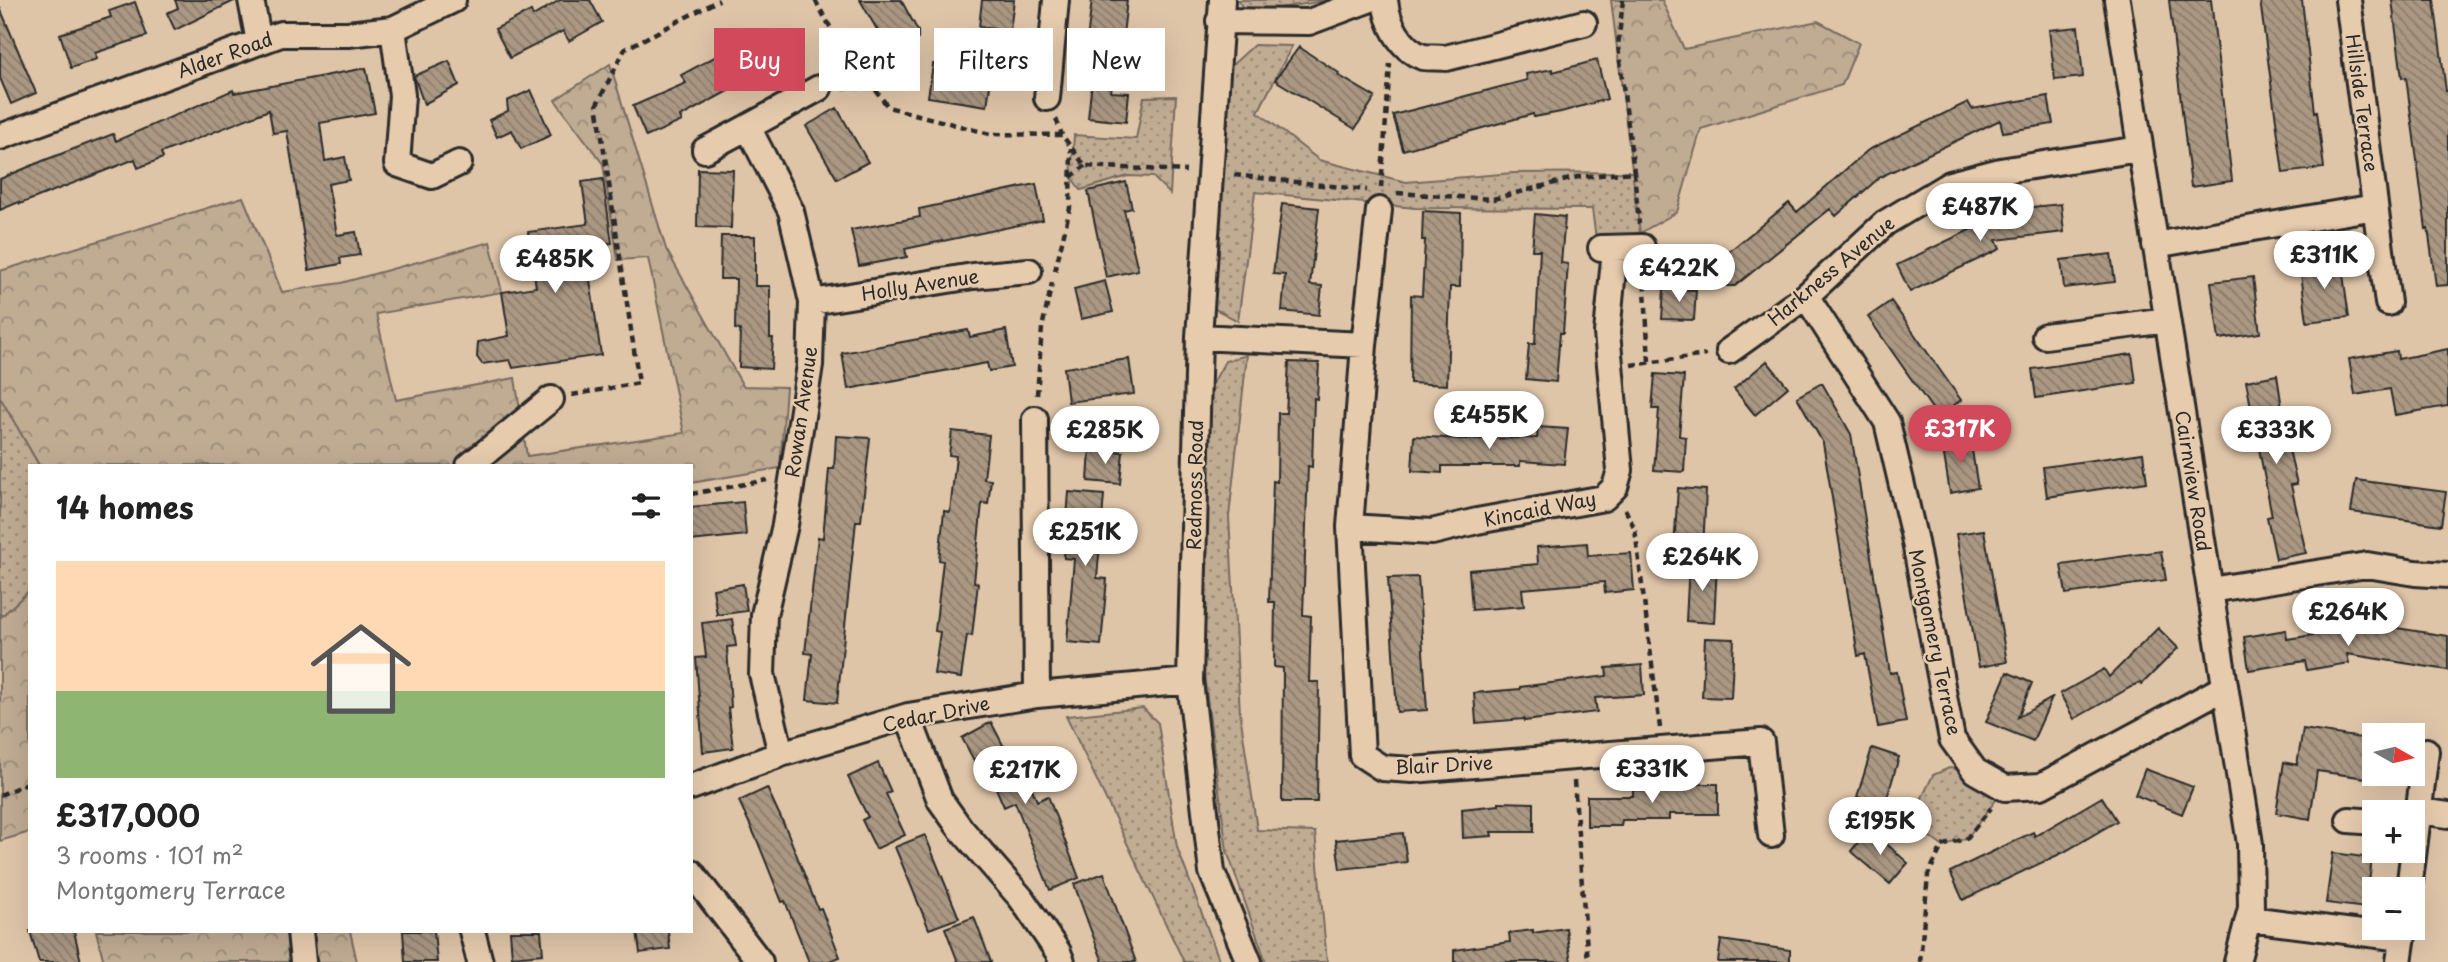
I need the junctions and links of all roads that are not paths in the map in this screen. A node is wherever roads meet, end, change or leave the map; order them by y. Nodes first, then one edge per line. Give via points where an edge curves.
1 (251, 0) edge
2 (453, 0) edge
3 (1056, 0) edge
4 (1368, 0) edge
5 (1385, 0) edge
6 (2117, 0) edge
7 (2348, 0) edge
8 (1220, 10) edge
9 (1584, 23) dead end
10 (393, 29) junction
11 (259, 43) junction
12 (819, 88) dead end
13 (1047, 98) dead end
14 (748, 127) junction
15 (0, 137) edge
16 (2140, 149) junction
17 (705, 150) dead end
18 (459, 163) dead end
19 (1386, 202) road end
20 (2375, 207) junction
21 (2155, 245) junction
22 (1642, 247) road end
23 (1029, 271) dead end
24 (1806, 296) junction
25 (812, 302) junction
26 (2388, 303) dead end
27 (2167, 320) junction
28 (2045, 336) dead end
29 (1199, 337) junction
30 (1364, 345) junction
31 (1729, 351) road end
32 (551, 399) road end
33 (1035, 419) road end
34 (471, 464) edge
35 (1350, 527) junction
36 (2448, 575) edge
37 (2210, 590) junction
38 (1190, 681) junction
39 (2225, 687) junction
40 (1037, 695) junction
41 (908, 716) junction
42 (781, 754) junction
43 (693, 786) edge
44 (2448, 815) edge
45 (2425, 819) edge
46 (2349, 820) dead end
47 (2362, 821) edge
48 (1771, 835) dead end
49 (693, 876) edge
50 (2249, 919) junction
51 (300, 933) edge
52 (473, 933) edge
53 (2402, 942) edge
54 (303, 962) edge
55 (480, 962) edge
56 (760, 962) edge
57 (1062, 962) edge
58 (1249, 962) edge
59 (2237, 962) edge

1 - 11 street
2 - 10 street, Alder Road
3 - 13 street
4 - 8 street via 1309,22
5 - 9 street via 1393,28 1405,45 1423,57 1446,58
6 - 16 street, Cairnview Road
7 - 20 street, Hillside Terrace
8 - 29 street, Redmoss Road
10 - 11 street, Alder Road via 281,34
10 - 18 street via 402,95 397,164 432,176
11 - 15 street, Alder Road
12 - 14 street
14 - 17 street
14 - 25 street, Rowan Avenue via 791,211
16 - 21 street, Cairnview Road
16 - 24 street, Harkness Avenue via 2000,171 1950,184 1885,223
19 - 30 street, Blair Drive
20 - 21 street
20 - 26 street, Hillside Terrace
21 - 27 street, Cairnview Road
22 - 35 street, Kincaid Way via 1608,249 1607,333 1619,470 1615,487 1604,498 1432,532
23 - 25 street, Holly Avenue
24 - 31 street, Harkness Avenue
24 - 39 street, Montgomery Terrace via 1887,422 1952,739 1975,772 2005,788 2041,786
25 - 42 street, Rowan Avenue via 810,365 785,525 764,615 762,674
27 - 28 street
27 - 37 street, Cairnview Road
29 - 30 street
29 - 38 street, Redmoss Road
30 - 35 street, Blair Drive
32 - 34 street
33 - 40 street
35 - 48 street, Blair Drive via 1362,755 1382,768 1412,770 1761,742
36 - 37 street via 2367,565
37 - 39 street, Cairnview Road
38 - 40 street, Cedar Drive
38 - 58 street, Redmoss Road via 1212,872
39 - 50 street, Cairnview Road via 2250,844
40 - 41 street, Cedar Drive
41 - 42 street, Cedar Drive
41 - 57 street via 940,800 1021,898
42 - 43 street, Cedar Drive
44 - 45 street
46 - 47 street
49 - 56 street
50 - 53 street
50 - 59 street, Cairnview Road
51 - 54 street
52 - 55 street

